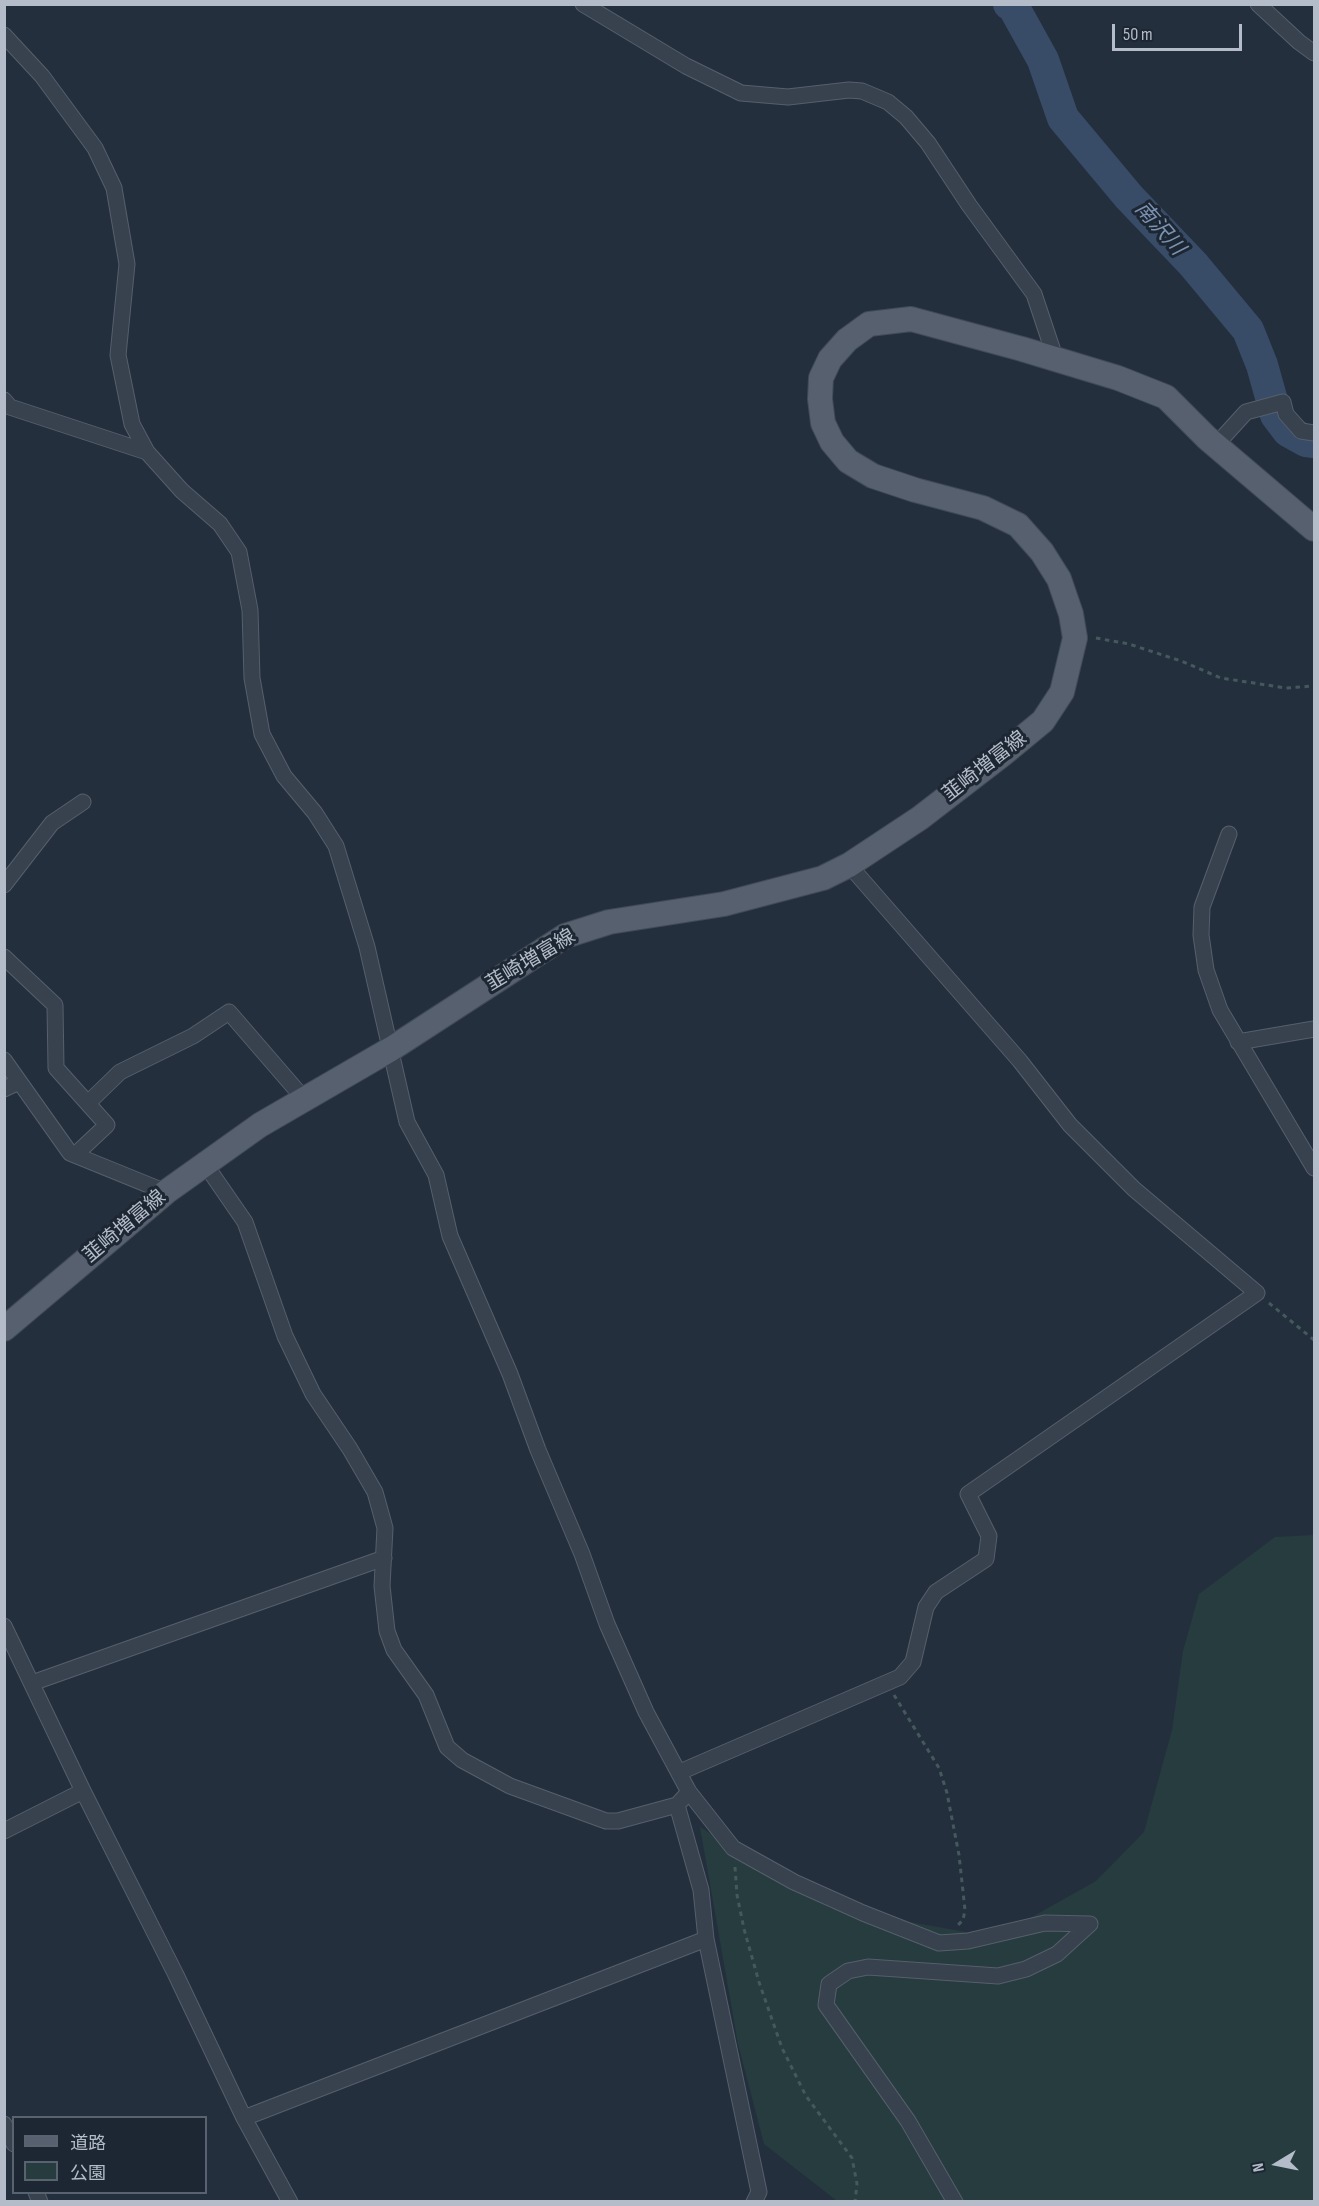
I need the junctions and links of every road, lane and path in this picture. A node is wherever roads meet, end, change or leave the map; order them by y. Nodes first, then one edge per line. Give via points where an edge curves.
1 (582, 4) edge
2 (1258, 4) edge
3 (4, 35) edge
4 (1314, 53) edge
5 (1056, 360) junction
6 (4, 400) edge
7 (1314, 433) edge
8 (1216, 445) junction
9 (147, 452) junction
10 (1314, 529) edge
11 (1075, 638) junction
12 (1314, 686) edge
13 (84, 802) dead end
14 (1228, 834) dead end
15 (849, 865) junction
16 (4, 885) edge
17 (4, 957) edge
18 (1314, 1029) edge
19 (1238, 1042) junction
20 (391, 1049) junction
21 (4, 1060) edge
22 (19, 1082) junction
23 (4, 1089) edge
24 (305, 1100) junction
25 (88, 1103) junction
26 (75, 1155) junction
27 (205, 1164) junction
28 (1314, 1168) edge
29 (166, 1192) junction
30 (1257, 1293) junction
31 (4, 1329) edge
32 (1314, 1340) edge
33 (384, 1558) junction
34 (4, 1626) edge
35 (32, 1683) junction
36 (887, 1683) junction
37 (680, 1772) junction
38 (83, 1791) junction
39 (689, 1792) junction
40 (677, 1805) junction
41 (4, 1831) edge
42 (733, 1848) junction
43 (957, 1927) dead end
44 (706, 1939) junction
45 (244, 2118) junction
46 (4, 2124) edge
47 (12, 2140) edge
48 (290, 2202) edge
49 (754, 2202) edge
50 (855, 2202) edge
51 (956, 2202) edge

1 - 5 street via 686,66 741,93 788,98 849,90 888,102 928,143 1034,294
2 - 4 street
3 - 9 street via 42,76 95,148 114,188 127,264 118,355 132,424
5 - 8 main road, 韮崎増富線 via 1166,397
5 - 11 main road, 韮崎増富線 via 911,319 869,324 830,359 821,378 820,399 823,423 831,442 848,461 873,476 983,507 1018,525 1059,579
6 - 9 street via 10,407
7 - 8 street via 1301,431 1286,414 1283,402 1246,412
8 - 10 main road, 韮崎増富線
9 - 20 street via 220,524 240,552 250,610 252,678 262,734 284,776 336,846 367,947
11 - 12 path via 1129,644 1221,678 1286,688
11 - 15 main road, 韮崎増富線 via 1062,692 1043,721 920,818
13 - 16 street via 52,823
14 - 19 street via 1202,907 1201,935 1206,970 1220,1010
15 - 20 main road, 韮崎増富線 via 823,878 724,904 609,922 565,936
15 - 30 street via 1013,1052 1070,1125 1134,1189
17 - 25 street via 55,1005 56,1068
18 - 19 street
19 - 28 street
20 - 24 main road, 韮崎増富線
20 - 37 street via 407,1122 436,1175 450,1236 510,1374 608,1624 646,1712
21 - 22 street
22 - 23 street
22 - 26 street
24 - 25 street via 229,1012 193,1036 120,1072
24 - 27 main road, 韮崎増富線 via 260,1125
25 - 26 street via 107,1125
26 - 29 street
27 - 29 main road, 韮崎増富線
27 - 33 street via 245,1222 285,1336 313,1394 375,1492 385,1528
29 - 31 main road, 韮崎増富線
30 - 32 path
30 - 36 street via 968,1494 989,1536 986,1559 936,1592 926,1607 913,1662 900,1677
33 - 35 street
33 - 40 street via 382,1586 387,1631 394,1650 426,1695 447,1747 462,1760 510,1786 606,1821
34 - 35 street
35 - 38 street
36 - 37 street
36 - 43 path via 942,1776 959,1855 965,1910
37 - 39 street
38 - 41 street
38 - 45 street
39 - 40 street
39 - 42 street
40 - 44 street via 701,1890
42 - 50 path via 737,1895 759,1982 782,2048 806,2096 852,2158 857,2184
42 - 51 street via 802,1885 939,1943 968,1941 1045,1923 1090,1924 1057,1954 1026,1969 998,1976 868,1967 848,1971 829,1984 826,2005 908,2121
44 - 45 street
44 - 49 street via 759,2192
45 - 48 street
46 - 47 street

